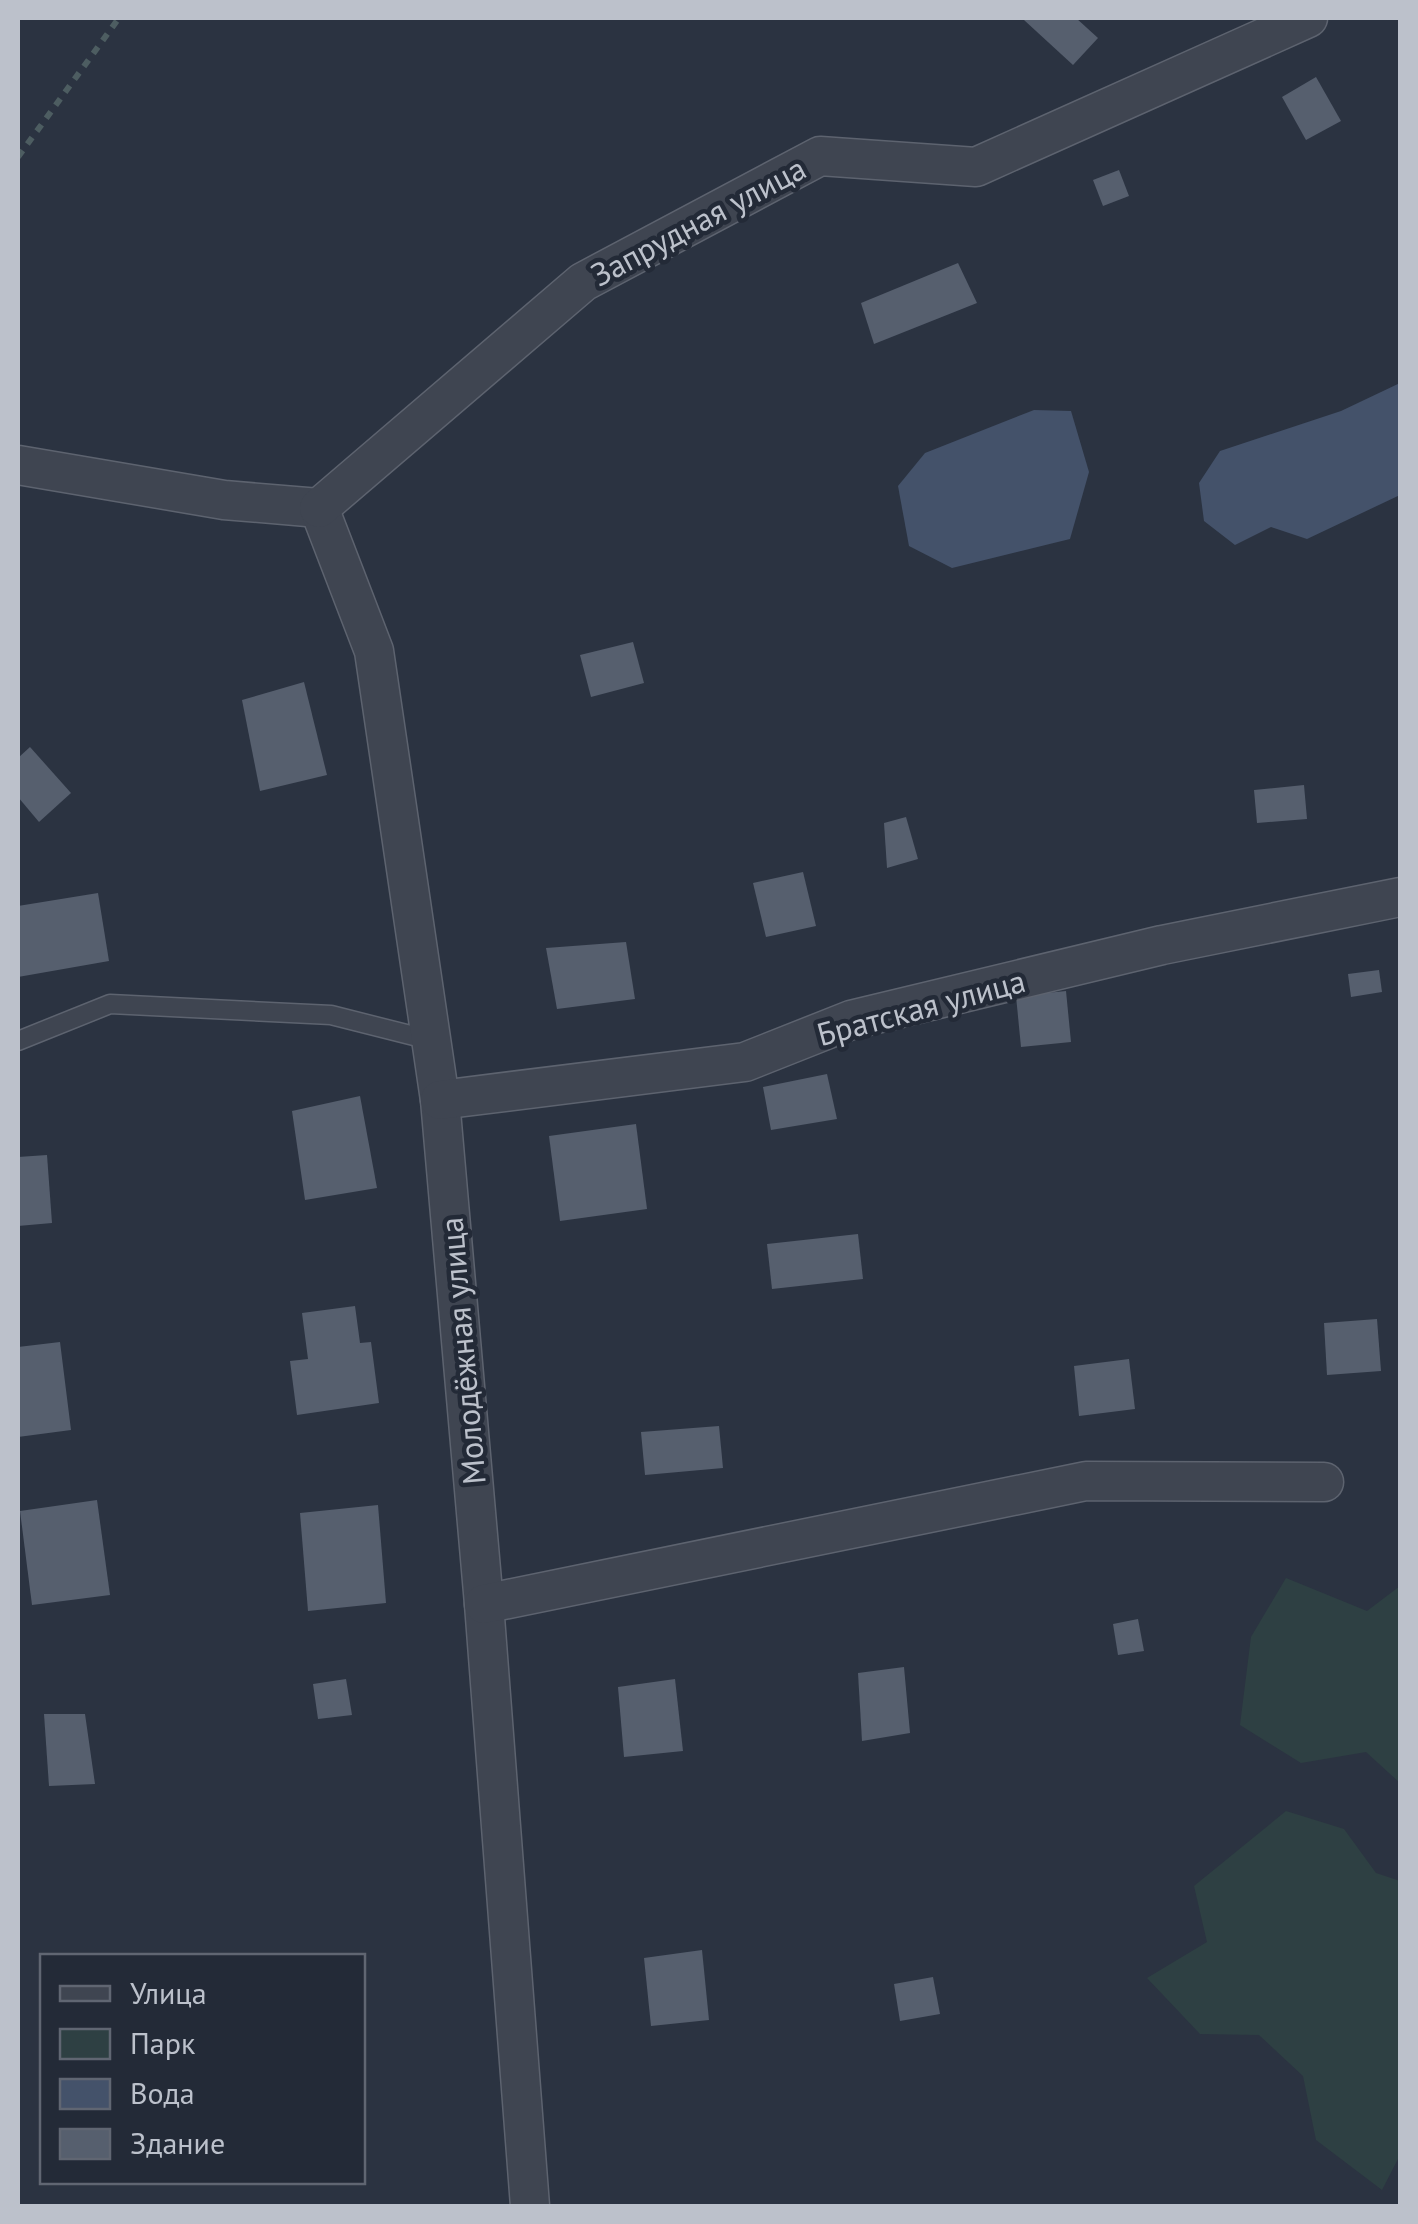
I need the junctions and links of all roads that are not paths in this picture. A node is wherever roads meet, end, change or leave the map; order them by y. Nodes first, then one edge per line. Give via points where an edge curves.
1 (1308, 18) edge
2 (18, 465) edge
3 (319, 508) junction
4 (1400, 897) edge
5 (430, 1040) junction
6 (18, 1041) edge
7 (440, 1100) junction
8 (1324, 1482) dead end
9 (484, 1604) junction
10 (530, 2206) edge

1 - 3 street, Запрудная улица via 976,167 820,156 584,282
2 - 3 street via 224,500
3 - 5 street, Молодёжная улица via 374,651
4 - 7 street, Братская улица via 1162,945 851,1020 745,1062
5 - 6 lane via 331,1015 110,1004
5 - 7 street, Молодёжная улица
7 - 9 street, Молодёжная улица
8 - 9 street via 1086,1481
9 - 10 street, Молодёжная улица

